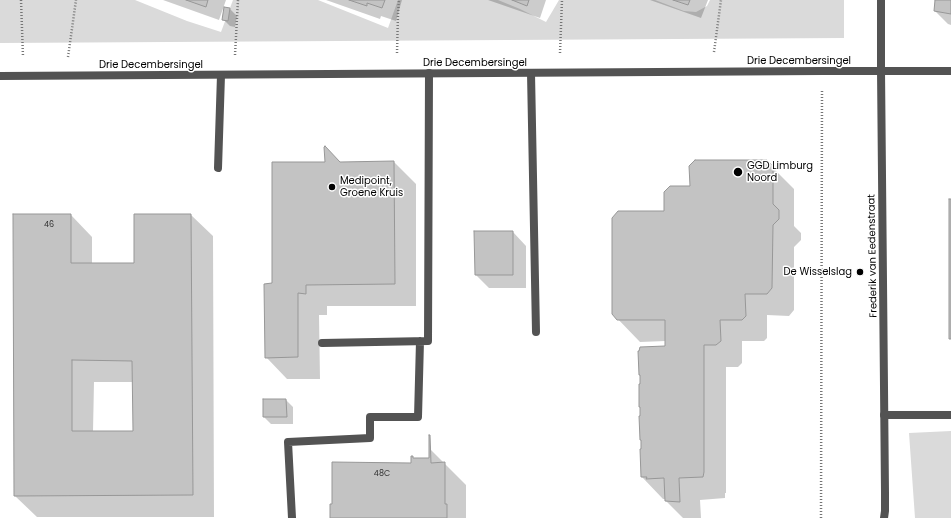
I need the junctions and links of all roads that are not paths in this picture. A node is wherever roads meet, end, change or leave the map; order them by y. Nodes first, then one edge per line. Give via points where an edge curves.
1 (881, 0) edge
2 (881, 70) junction
3 (951, 71) edge
4 (429, 73) junction
5 (531, 73) junction
6 (221, 75) junction
7 (0, 76) edge
8 (218, 168) dead end
9 (536, 332) dead end
10 (420, 341) junction
11 (322, 343) dead end
12 (884, 415) junction
13 (951, 415) edge
14 (885, 516) edge
15 (292, 518) edge

1 - 2 street, Frederik van Eedenstraat
2 - 3 street, Drie Decembersingel
2 - 5 street, Drie Decembersingel
2 - 12 street, Frederik van Eedenstraat
4 - 5 street, Drie Decembersingel
4 - 6 street, Drie Decembersingel
4 - 10 street via 428,341
5 - 9 street
6 - 7 street, Drie Decembersingel
6 - 8 street
10 - 11 street
10 - 15 street via 418,417 370,417 370,438 288,442
12 - 13 street
12 - 14 street, Frederik van Eedenstraat

